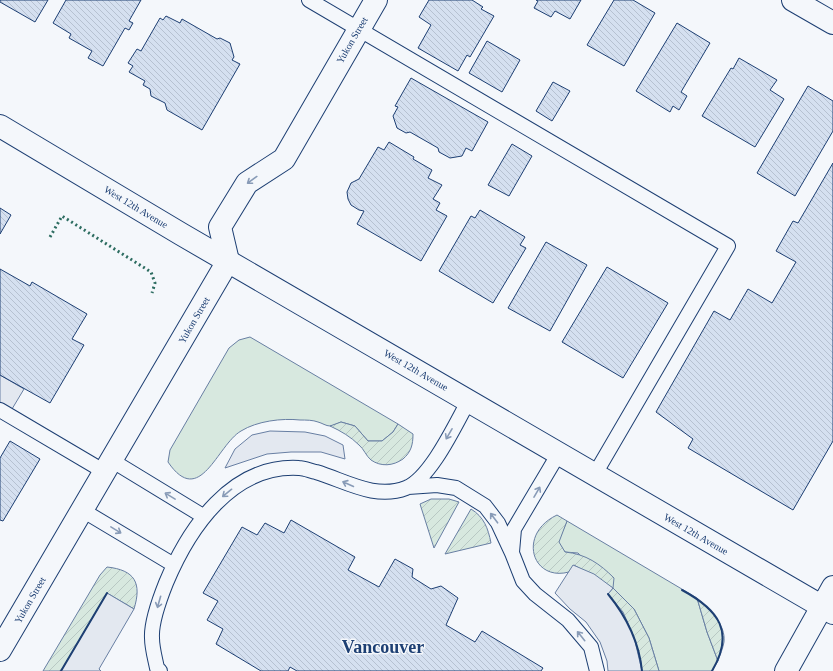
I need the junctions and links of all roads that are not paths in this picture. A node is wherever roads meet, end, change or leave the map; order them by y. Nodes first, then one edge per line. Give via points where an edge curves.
1 (309, 0) edge
2 (376, 0) edge
3 (793, 0) edge
4 (833, 23) edge
5 (358, 29) junction
6 (0, 126) edge
7 (228, 261) junction
8 (469, 400) junction
9 (0, 410) edge
10 (559, 453) junction
11 (108, 466) junction
12 (594, 474) junction
13 (407, 488) junction
14 (82, 510) junction
15 (203, 516) junction
16 (512, 552) junction
17 (174, 565) junction
18 (833, 586) edge
19 (828, 610) edge
20 (0, 650) edge
21 (160, 671) edge
22 (597, 671) edge
23 (786, 671) edge

1 - 5 lane
2 - 5 street, Yukon Street
3 - 4 street
5 -> 7 street, Yukon Street via 284,158 247,183 220,227
5 - 12 lane via 728,246
6 - 7 street, West 12th Avenue
7 - 8 street, West 12th Avenue
7 - 11 street, Yukon Street
8 - 10 street, West 12th Avenue
8 -> 13 lane via 434,461 423,475
9 - 11 lane
10 - 12 street, West 12th Avenue
16 -> 10 lane via 514,529
11 - 14 street, Yukon Street
15 -> 11 lane
12 - 19 street, West 12th Avenue
13 -> 15 lane via 385,492 360,489 300,468 272,469 242,482
16 -> 13 lane via 498,523 485,506 470,495 456,488 437,485
14 -> 17 lane
14 - 20 street, Yukon Street
15 - 17 lane
22 -> 16 lane via 590,647 568,620 523,581
17 -> 21 lane via 159,601 152,637 157,668
18 - 19 street
19 - 23 street

